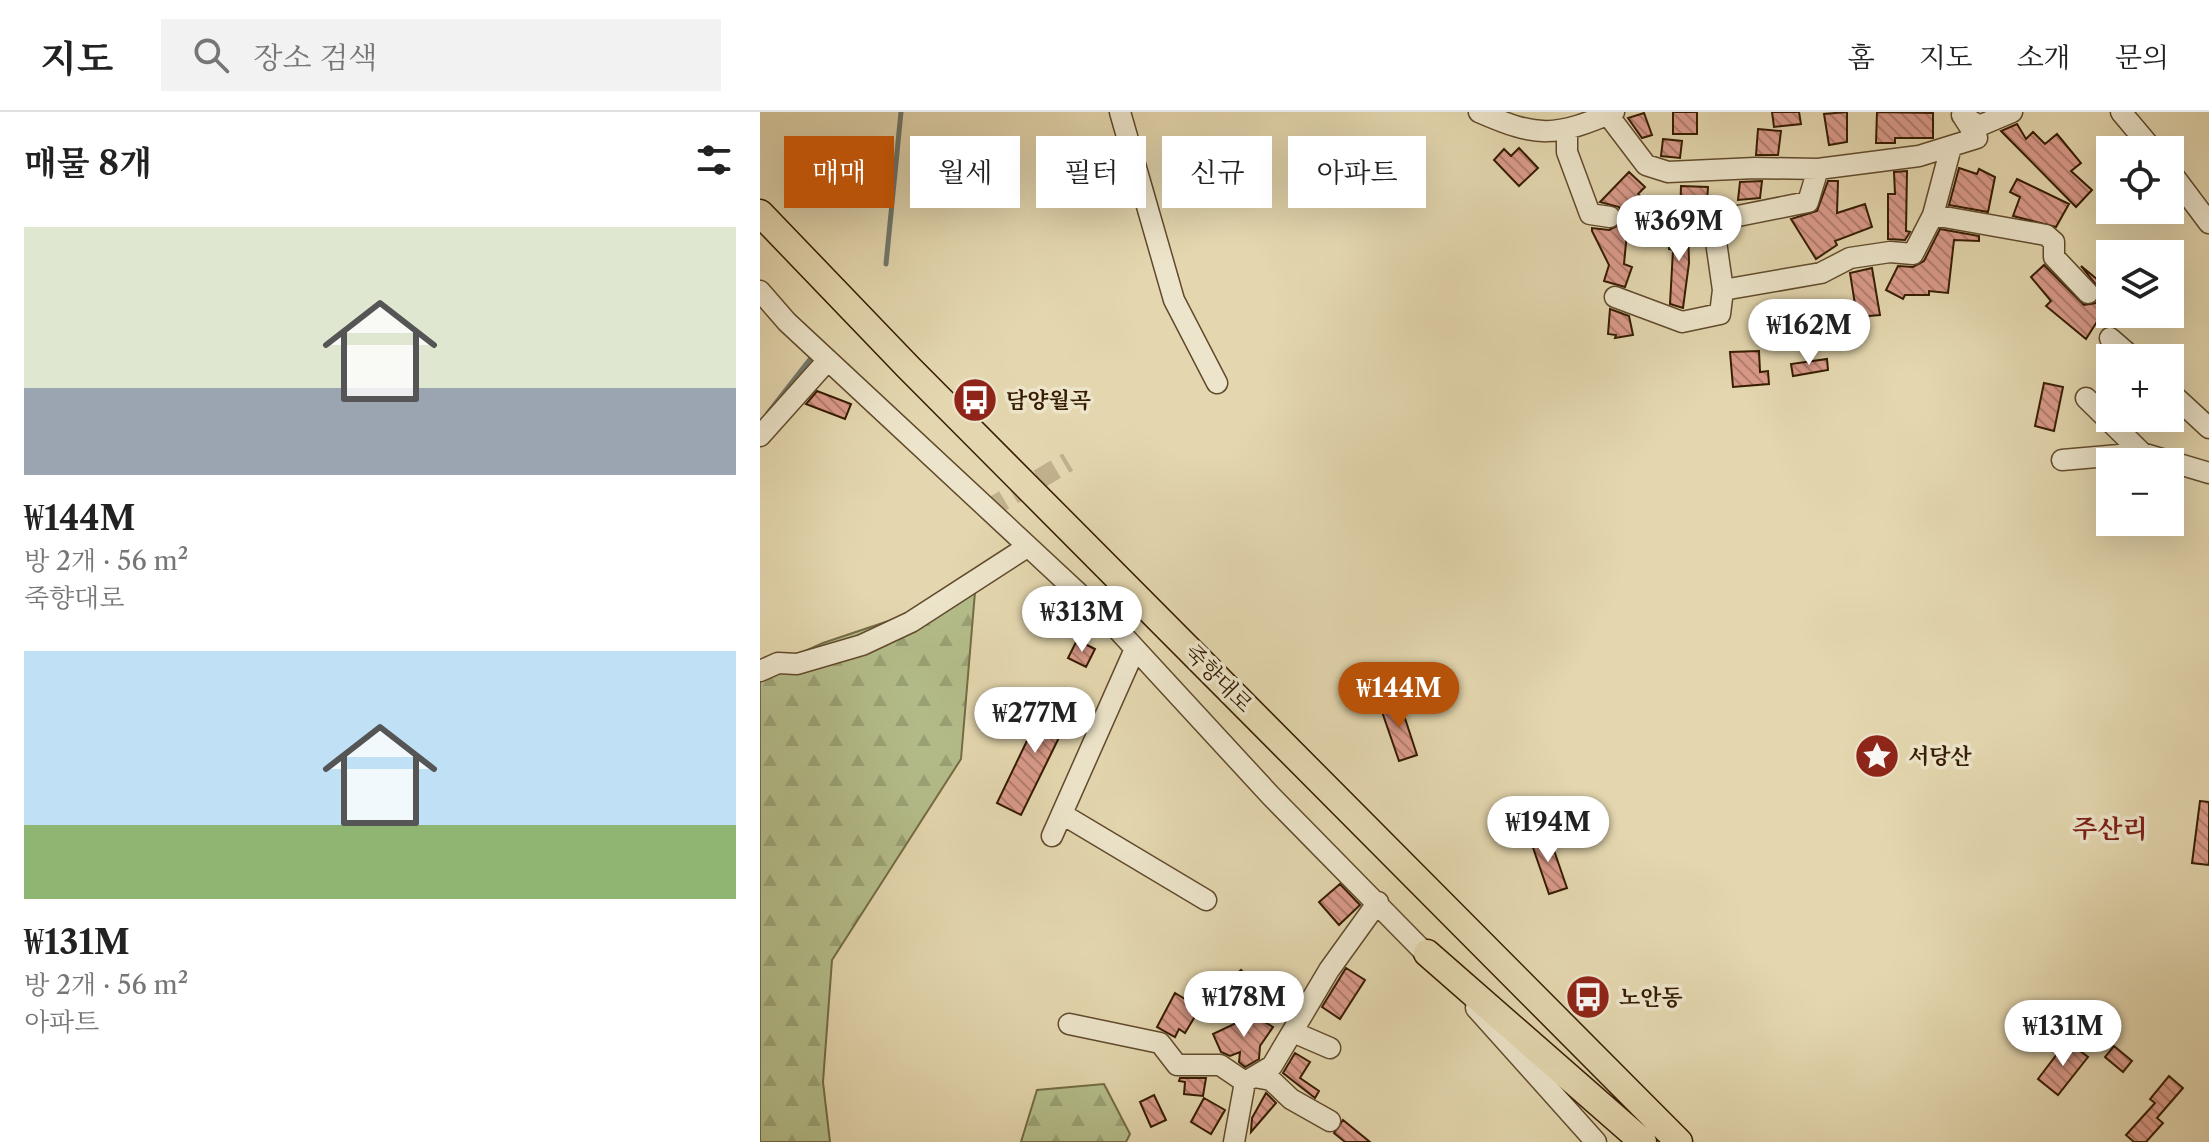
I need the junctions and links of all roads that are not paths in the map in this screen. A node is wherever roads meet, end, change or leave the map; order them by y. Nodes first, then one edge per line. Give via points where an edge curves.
1 (1120, 112) edge
2 (1479, 112) edge
3 (2012, 112) edge
4 (2121, 112) edge
5 (1611, 113) edge
6 (1962, 115) edge
7 (1567, 131) junction
8 (2141, 136) edge
9 (1951, 147) junction
10 (1818, 169) junction
11 (2184, 190) edge
12 (760, 213) edge
13 (1933, 215) junction
14 (1610, 217) dead end
15 (2209, 223) edge
16 (1723, 290) junction
17 (760, 291) edge
18 (2088, 293) dead end
19 (1615, 297) dead end
20 (2110, 338) dead end
21 (2117, 344) edge
22 (828, 360) junction
23 (1217, 383) dead end
24 (2086, 398) dead end
25 (2184, 405) edge
26 (2209, 428) edge
27 (760, 436) edge
28 (2137, 448) edge
29 (2096, 457) edge
30 (2062, 460) dead end
31 (2184, 466) edge
32 (2209, 473) edge
33 (1027, 547) junction
34 (1135, 649) junction
35 (760, 671) edge
36 (1062, 814) junction
37 (1052, 836) dead end
38 (1206, 900) dead end
39 (1378, 902) junction
40 (1427, 953) junction
41 (1069, 1024) dead end
42 (1293, 1032) junction
43 (1330, 1048) dead end
44 (1250, 1079) junction
45 (1330, 1121) dead end
46 (1234, 1142) edge
47 (1596, 1142) edge
48 (1643, 1142) edge
49 (1679, 1142) edge

1 - 23 street via 1174,300
2 - 7 street via 1518,129
3 - 6 street via 1979,126
4 - 8 street
5 - 7 street
5 - 10 street via 1646,165 1668,172
6 - 9 street via 1977,138
7 - 14 street via 1567,152 1590,214
9 - 10 street
9 - 13 street
10 - 16 street via 1808,202 1713,221
11 - 15 street
12 - 49 main road, 죽향대로
13 - 16 street via 1913,254 1850,258 1821,273
13 - 18 street via 2046,235 2054,242 2054,257
16 - 19 street via 1720,314 1682,322
17 - 22 street
20 - 21 street
22 - 27 street
22 - 33 street
24 - 28 street
25 - 26 street
29 - 30 street
31 - 32 street
33 - 34 street
33 - 35 street via 911,622 862,645
34 - 36 street
34 - 39 street
36 - 37 street
36 - 38 street
39 - 40 street
39 - 42 street
40 - 47 street
40 - 48 main road
41 - 44 street via 1160,1043 1177,1065 1220,1065
42 - 43 street
42 - 44 street via 1272,1066
44 - 45 street via 1271,1080 1291,1099
44 - 46 street

